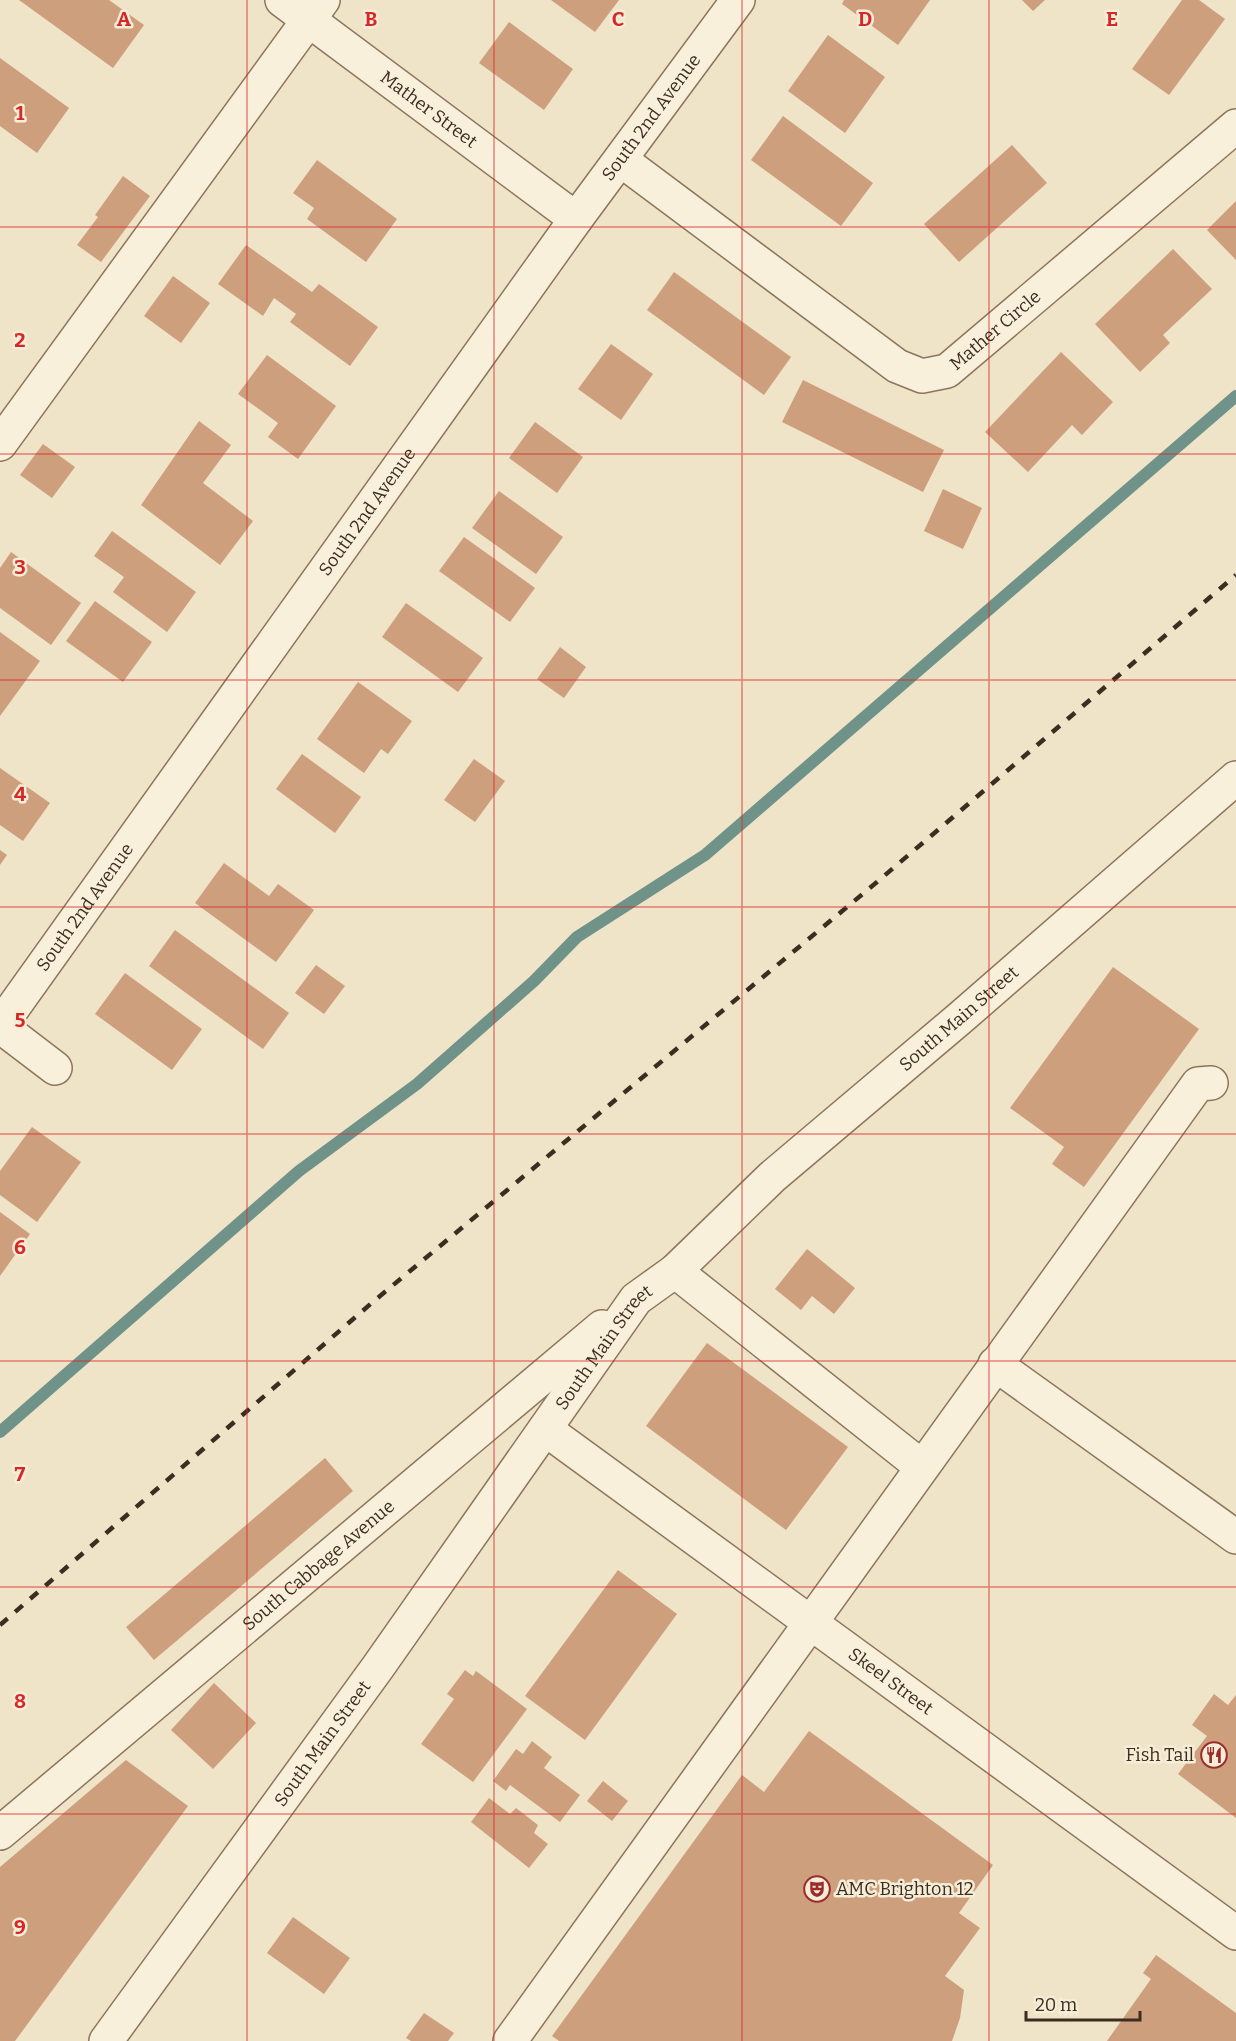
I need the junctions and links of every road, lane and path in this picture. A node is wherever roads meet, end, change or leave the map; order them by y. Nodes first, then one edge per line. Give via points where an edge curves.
1 (282, 0) edge
2 (738, 0) edge
3 (316, 10) edge
4 (1236, 126) edge
5 (621, 160) junction
6 (576, 219) junction
7 (0, 444) edge
8 (1236, 778) edge
9 (0, 1026) edge
10 (55, 1068) dead end
11 (1211, 1083) dead end
12 (675, 1271) junction
13 (636, 1299) junction
14 (995, 1364) junction
15 (545, 1429) junction
16 (922, 1467) junction
17 (1236, 1537) edge
18 (811, 1623) junction
19 (0, 1833) edge
20 (1236, 1933) edge
21 (106, 2041) edge
22 (510, 2041) edge

1 - 3 street, Mather Street
2 - 5 street, South 2nd Avenue
3 - 6 street, Mather Street
3 - 7 street
4 - 5 street, Mather Circle via 946,371 922,376 897,366
5 - 6 street, South 2nd Avenue
6 - 9 street, South 2nd Avenue
8 - 12 street, South Main Street via 771,1177
9 - 10 street
11 - 14 street via 1198,1084
12 - 13 street, South Main Street
12 - 16 street
13 - 15 street, South Main Street
13 - 19 street, South Cabbage Avenue
14 - 16 street
14 - 17 street
15 - 18 street, Skeel Street
15 - 21 street, South Main Street
16 - 18 street
18 - 20 street, Skeel Street
18 - 22 street

